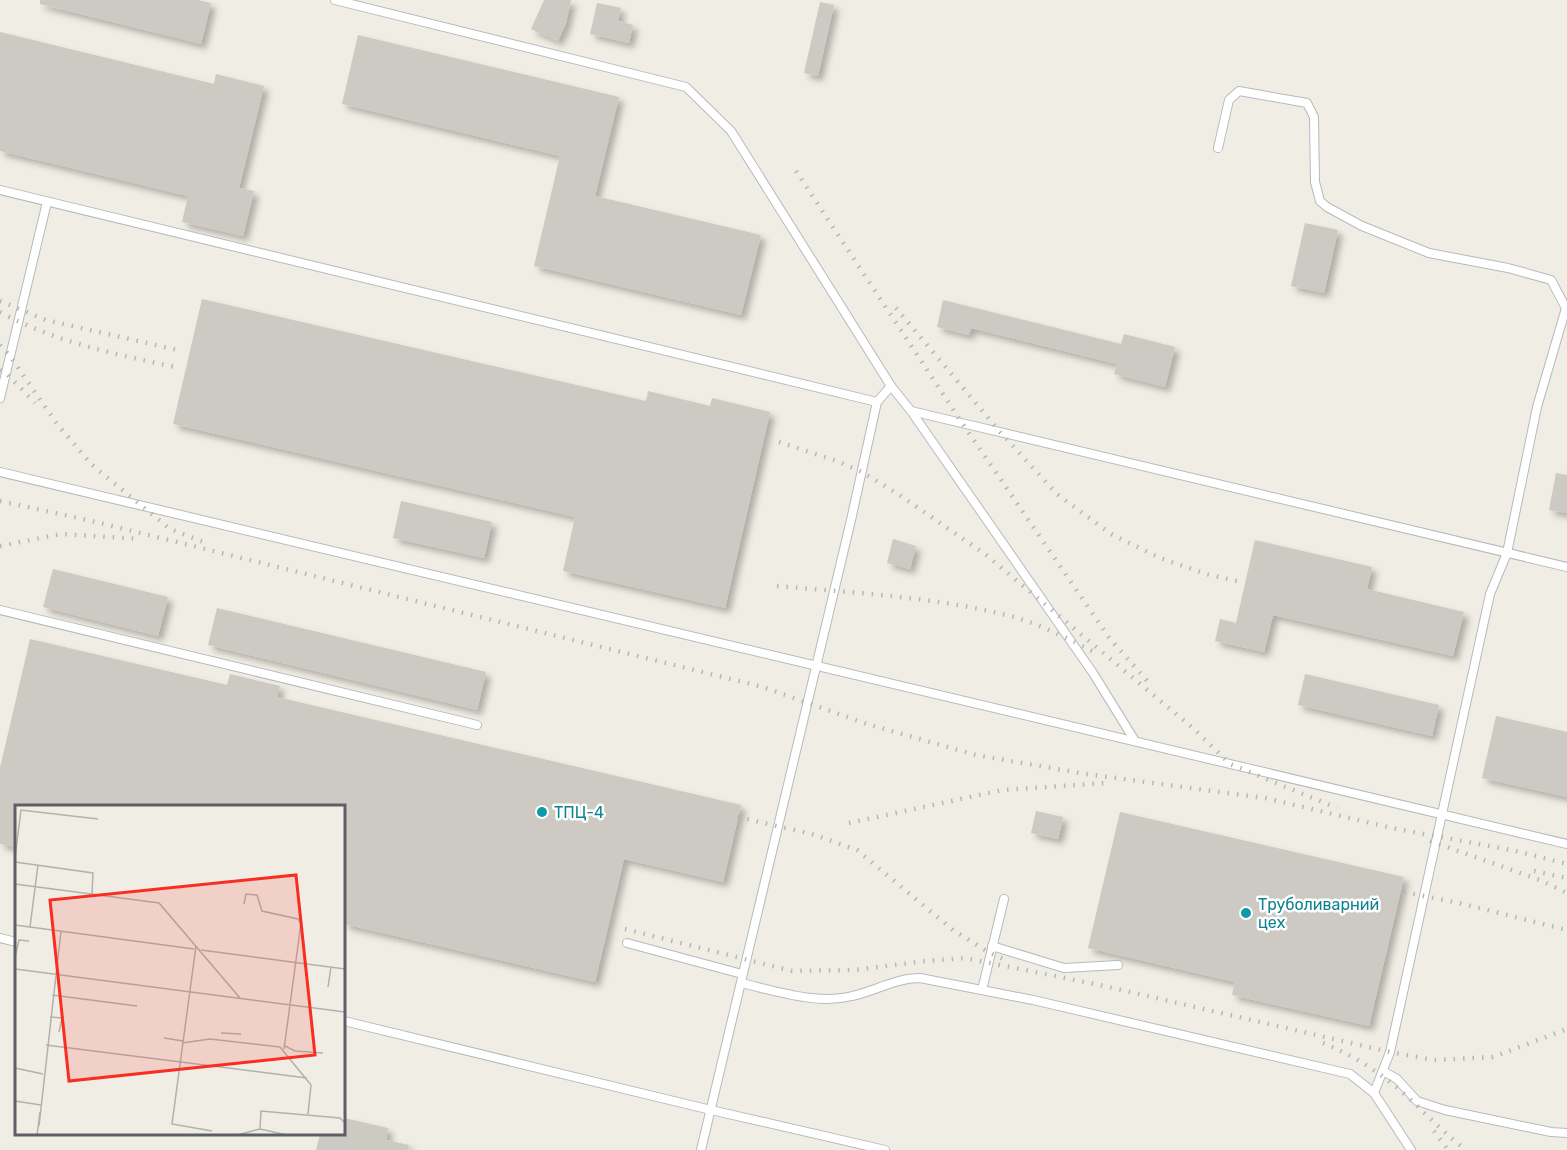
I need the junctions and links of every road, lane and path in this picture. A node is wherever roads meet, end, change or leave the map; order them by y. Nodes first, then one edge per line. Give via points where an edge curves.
1 (335, 0) edge
2 (1218, 148) dead end
3 (0, 190) edge
4 (47, 202) junction
5 (891, 386) junction
6 (0, 398) edge
7 (877, 402) junction
8 (911, 411) junction
9 (0, 472) edge
10 (1507, 553) junction
11 (1567, 567) edge
12 (0, 610) edge
13 (817, 665) junction
14 (477, 725) dead end
15 (1135, 741) junction
16 (1443, 814) junction
17 (1567, 844) edge
18 (1004, 899) dead end
19 (0, 938) edge
20 (15, 942) edge
21 (627, 943) dead end
22 (992, 946) junction
23 (1118, 965) dead end
24 (742, 974) junction
25 (741, 983) junction
26 (982, 990) junction
27 (345, 1021) edge
28 (1383, 1071) junction
29 (1374, 1093) junction
30 (711, 1110) junction
31 (1567, 1133) edge
32 (701, 1150) edge
33 (885, 1150) edge
34 (1411, 1150) edge

1 - 5 lane via 686,87 732,131
2 - 10 lane via 1229,100 1239,92 1307,103 1314,117 1315,182 1320,201 1327,207 1429,253 1508,267 1551,280 1566,308 1537,407
3 - 4 lane
4 - 6 lane
4 - 7 lane
5 - 7 lane
5 - 8 lane
7 - 13 lane
8 - 10 lane
8 - 15 lane via 1093,673
9 - 13 lane
10 - 11 lane
10 - 16 lane via 1491,594
12 - 14 lane
13 - 15 lane
13 - 24 lane
15 - 16 lane
16 - 17 lane
16 - 28 lane
18 - 22 lane
19 - 20 lane
21 - 24 lane
22 - 23 lane via 1064,968
22 - 26 lane
24 - 25 lane
25 - 26 lane via 833,999 906,978
25 - 30 lane
26 - 29 lane via 1350,1074
27 - 30 lane
28 - 29 lane
28 - 31 lane via 1397,1078 1417,1101
29 - 34 lane
30 - 32 lane
30 - 33 lane

